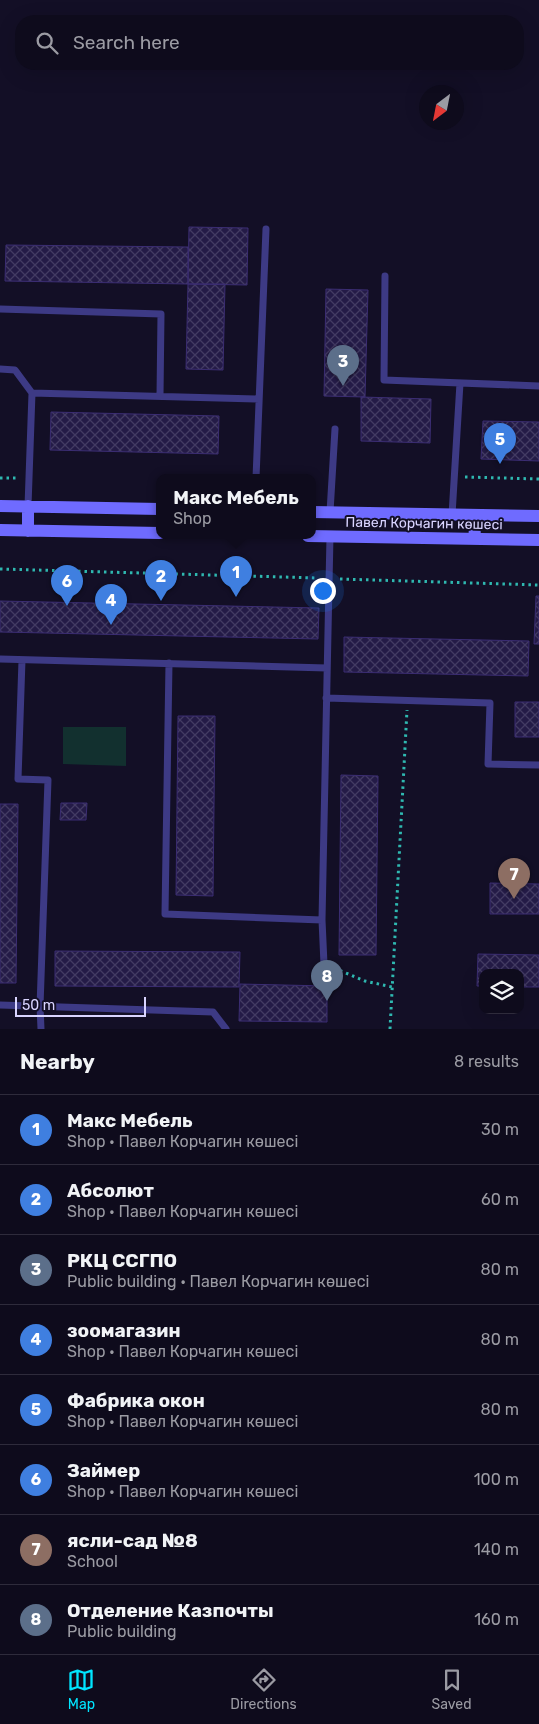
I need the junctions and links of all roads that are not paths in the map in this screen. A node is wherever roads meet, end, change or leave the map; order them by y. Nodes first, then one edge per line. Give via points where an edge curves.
1 (266, 229) dead end
2 (386, 276) dead end
3 (0, 309) edge
4 (0, 369) edge
5 (460, 383) junction
6 (539, 386) edge
7 (32, 393) junction
8 (160, 396) junction
9 (259, 399) junction
10 (335, 429) dead end
11 (256, 474) edge
12 (0, 506) edge
13 (28, 506) junction
14 (156, 509) edge
15 (316, 512) edge
16 (330, 512) junction
17 (452, 515) junction
18 (474, 515) junction
19 (539, 516) edge
20 (0, 530) edge
21 (28, 530) junction
22 (156, 533) edge
23 (316, 536) edge
24 (330, 536) junction
25 (474, 539) junction
26 (539, 540) edge
27 (0, 659) edge
28 (22, 660) junction
29 (169, 663) junction
30 (327, 668) junction
31 (326, 698) junction
32 (539, 765) edge
33 (322, 920) junction
34 (324, 964) road end
35 (0, 1005) edge
36 (40, 1006) junction
37 (41, 1029) edge
38 (226, 1029) edge

1 - 9 lane
2 - 5 lane via 384,380
3 - 8 lane via 161,314
4 - 7 lane via 15,370
5 - 6 lane
5 - 17 lane
7 - 8 lane
7 - 13 lane
8 - 9 lane
9 - 11 lane
10 - 16 lane
12 - 13 street
13 - 14 street
13 - 21 street
15 - 16 street, Павел Корчагин көшесі
16 - 17 street, Павел Корчагин көшесі
17 - 18 street, Павел Корчагин көшесі
18 - 19 street, Павел Корчагин көшесі
18 - 25 street
20 - 21 street
21 - 22 street
23 - 24 street, Павел Корчагин көшесі
24 - 25 street, Павел Корчагин көшесі
24 - 30 lane
25 - 26 street, Павел Корчагин көшесі
27 - 28 lane
28 - 29 lane
28 - 36 lane via 18,779 48,780
29 - 30 lane
29 - 33 lane via 165,914
30 - 31 lane
31 - 32 lane via 490,703 488,764
31 - 33 lane
33 - 34 lane
35 - 36 lane
36 - 37 lane
36 - 38 lane via 213,1012

